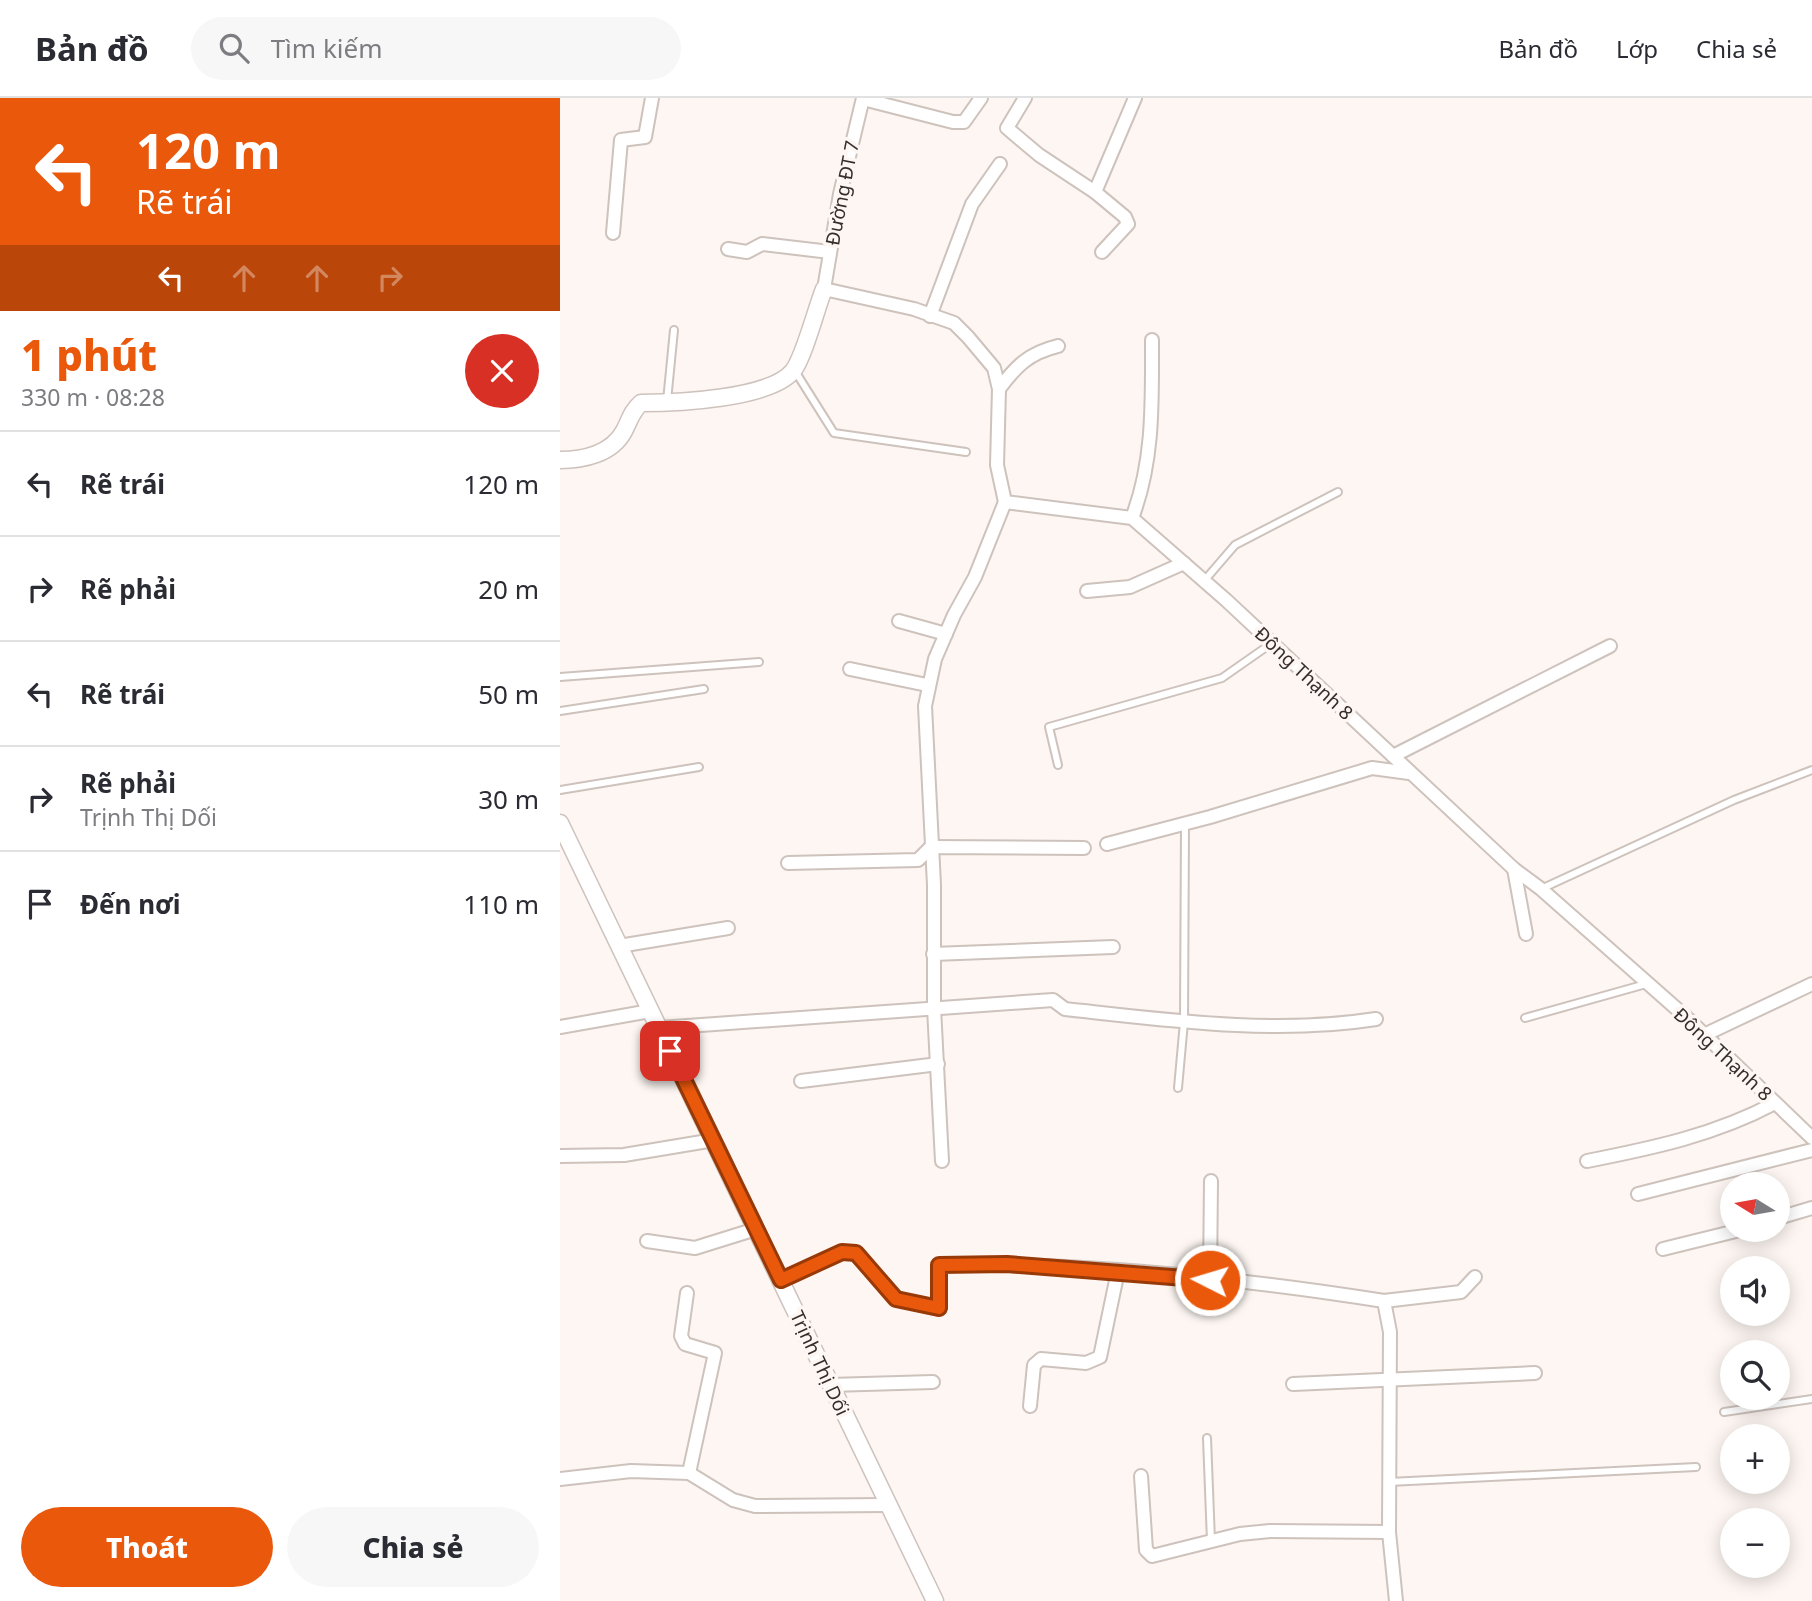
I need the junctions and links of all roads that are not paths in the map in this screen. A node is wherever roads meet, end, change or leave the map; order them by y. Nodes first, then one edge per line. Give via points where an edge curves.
1 (652, 98) edge
2 (863, 98) edge
3 (981, 98) edge
4 (1025, 98) edge
5 (1135, 98) edge
6 (1000, 164) dead end
7 (1095, 192) junction
8 (613, 233) dead end
9 (728, 248) dead end
10 (1102, 251) dead end
11 (830, 252) junction
12 (824, 289) junction
13 (930, 316) junction
14 (674, 330) dead end
15 (1152, 340) dead end
16 (1058, 346) dead end
17 (794, 369) junction
18 (999, 389) junction
19 (667, 403) junction
20 (967, 452) dead end
21 (560, 460) edge
22 (1338, 492) dead end
23 (1005, 502) junction
24 (1132, 518) junction
25 (1184, 563) junction
26 (1204, 581) junction
27 (1087, 591) dead end
28 (899, 621) dead end
29 (946, 634) junction
30 (1272, 643) junction
31 (1609, 646) dead end
32 (760, 662) dead end
33 (850, 669) dead end
34 (560, 677) edge
35 (927, 685) junction
36 (705, 689) dead end
37 (560, 711) edge
38 (1393, 756) junction
39 (1058, 765) dead end
40 (699, 767) dead end
41 (1812, 770) edge
42 (1409, 773) junction
43 (560, 790) edge
44 (560, 823) edge
45 (1185, 824) junction
46 (1107, 844) dead end
47 (566, 847) edge
48 (932, 847) junction
49 (1084, 848) dead end
50 (788, 863) dead end
51 (1514, 869) junction
52 (1541, 888) junction
53 (728, 928) dead end
54 (1526, 933) dead end
55 (619, 946) junction
56 (1113, 947) dead end
57 (933, 954) junction
58 (1646, 984) junction
59 (1812, 984) edge
60 (934, 1008) junction
61 (650, 1011) junction
62 (1525, 1018) dead end
63 (1376, 1019) dead end
64 (1184, 1022) junction
65 (560, 1027) edge
66 (659, 1028) junction
67 (1704, 1035) junction
68 (938, 1064) junction
69 (800, 1082) dead end
70 (1178, 1088) dead end
71 (1775, 1103) junction
72 (1812, 1138) edge
73 (714, 1140) junction
74 (1812, 1150) edge
75 (560, 1156) edge
76 (942, 1161) dead end
77 (1587, 1161) dead end
78 (1211, 1181) dead end
79 (1638, 1194) dead end
80 (1812, 1208) edge
81 (1790, 1215) edge
82 (756, 1229) junction
83 (1720, 1235) edge
84 (647, 1241) dead end
85 (1663, 1249) dead end
86 (1118, 1271) junction
87 (1475, 1277) dead end
88 (781, 1280) junction
89 (1210, 1280) junction
90 (687, 1293) dead end
91 (1384, 1301) junction
92 (1535, 1373) dead end
93 (1390, 1381) junction
94 (933, 1382) dead end
95 (1293, 1384) dead end
96 (830, 1385) junction
97 (1812, 1399) edge
98 (1030, 1406) dead end
99 (1724, 1412) dead end
100 (1207, 1438) dead end
101 (1696, 1467) dead end
102 (689, 1473) junction
103 (1141, 1476) dead end
104 (560, 1479) edge
105 (1389, 1482) junction
106 (887, 1504) junction
107 (1389, 1532) junction
108 (1211, 1541) junction
109 (934, 1601) edge
110 (1396, 1601) edge

1 - 8 street via 645,137 621,140
2 - 3 street via 953,122 964,122
2 - 11 street, Đường ĐT 7
4 - 7 street via 1007,128
5 - 7 street
6 - 13 street via 972,204
7 - 10 street via 1128,224
9 - 11 street via 747,252 762,244
11 - 12 street, Đường ĐT 7
12 - 13 street
12 - 17 street
13 - 18 street via 954,323 968,337 994,368
14 - 19 lane
15 - 24 street via 1152,426 1143,488
16 - 18 street via 1037,351 1018,364
17 - 19 street via 776,384 722,397
17 - 20 lane via 834,433
18 - 23 street via 997,465
19 - 21 street via 641,403 606,450
22 - 26 lane via 1235,545
23 - 24 street
23 - 29 street
24 - 25 street, Đông Thạnh 8
25 - 26 street, Đông Thạnh 8
25 - 27 street via 1130,587
26 - 30 street, Đông Thạnh 8
28 - 29 street
29 - 35 street
30 - 38 street, Đông Thạnh 8
30 - 39 lane via 1222,678 1049,727
31 - 38 street
32 - 34 lane
33 - 35 street
35 - 48 street
36 - 37 lane
38 - 42 street, Đông Thạnh 8
40 - 43 lane
41 - 52 lane via 1734,800
42 - 45 street via 1373,768
42 - 51 street, Đông Thạnh 8
44 - 47 street, Trịnh Thị Dối
45 - 46 street
45 - 64 lane
47 - 55 street, Trịnh Thị Dối
48 - 49 street
48 - 50 street via 918,860
48 - 57 street
51 - 52 street, Đông Thạnh 8
51 - 54 street
52 - 58 street, Đông Thạnh 8
53 - 55 street
55 - 61 street, Trịnh Thị Dối
56 - 57 street
57 - 60 street
58 - 62 lane
58 - 67 street, Đông Thạnh 8
59 - 67 street
60 - 64 street via 1054,1000 1065,1009
60 - 66 street
60 - 68 street
61 - 65 street
61 - 66 street, Trịnh Thị Dối
63 - 64 street via 1262,1026
64 - 70 lane
66 - 73 street, Trịnh Thị Dối
67 - 71 street, Đông Thạnh 8
68 - 69 street
68 - 76 street
71 - 72 street, Đông Thạnh 8
71 - 77 street via 1683,1142
73 - 75 street via 624,1155
73 - 82 street, Trịnh Thị Dối
74 - 79 street
78 - 89 street
80 - 81 street
82 - 84 street via 695,1248
82 - 88 street, Trịnh Thị Dối
83 - 85 street
86 - 88 street via 939,1265 939,1308 896,1299 856,1253 842,1252
86 - 89 street
86 - 98 street via 1100,1357 1086,1363 1041,1359 1034,1365
87 - 91 street via 1461,1292
88 - 96 street, Trịnh Thị Dối
89 - 91 street
90 - 102 street via 681,1336 685,1345 715,1353
91 - 93 street via 1390,1332
92 - 93 street
93 - 95 street
93 - 105 street
94 - 96 street
96 - 106 street, Trịnh Thị Dối
97 - 99 lane
100 - 108 lane
101 - 105 lane
102 - 104 street via 631,1471
102 - 106 street via 733,1500 755,1506
103 - 108 street via 1146,1550 1152,1556
105 - 107 street
106 - 109 street, Trịnh Thị Dối
107 - 108 street via 1270,1531
107 - 110 street

